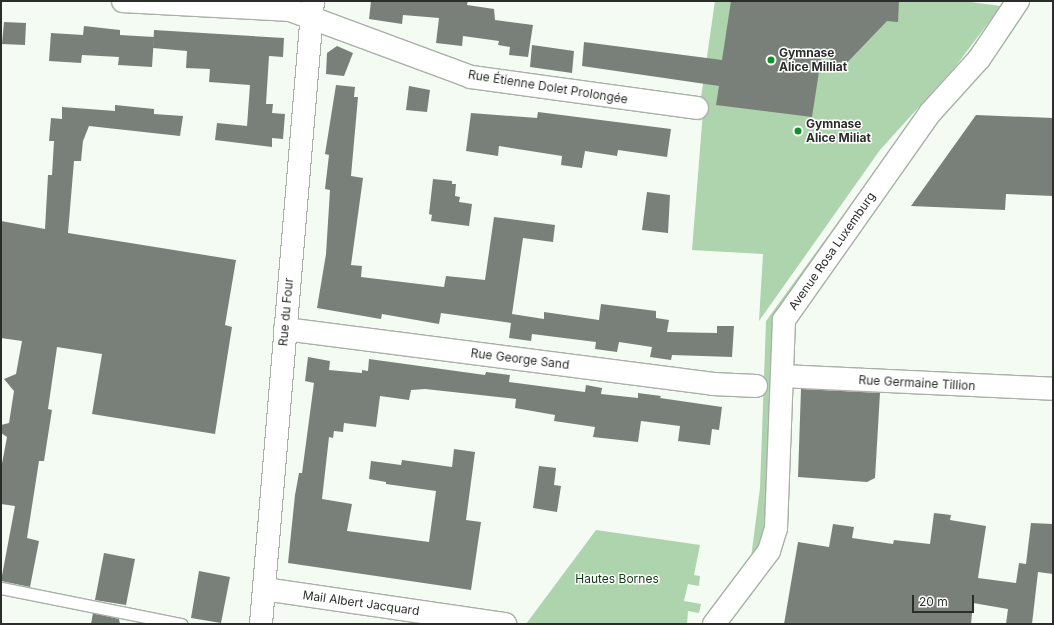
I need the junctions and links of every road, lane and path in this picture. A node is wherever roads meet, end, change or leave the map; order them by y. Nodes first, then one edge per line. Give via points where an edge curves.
1 (123, 1) edge
2 (1018, 1) edge
3 (312, 9) edge
4 (697, 108) dead end
5 (285, 329) junction
6 (782, 376) junction
7 (756, 386) dead end
8 (1053, 388) edge
9 (1, 588) edge
10 (264, 589) junction
11 (181, 624) edge
12 (261, 624) edge
13 (505, 624) edge
14 (714, 624) edge

1 - 3 street, Rue Étienne Dolet Prolongée
2 - 6 street, Avenue Rosa Luxemburg via 979,59 930,114 784,320
3 - 4 street, Rue Étienne Dolet Prolongée via 470,77
3 - 5 street, Rue du Four
5 - 7 street, Rue George Sand via 713,384
5 - 10 street, Rue du Four
6 - 8 street, Rue Germaine Tillion
6 - 14 street, Avenue Rosa Luxemburg via 776,528 769,551
9 - 11 lane
10 - 12 street, Rue du Four
10 - 13 street, Mail Albert Jacquard

